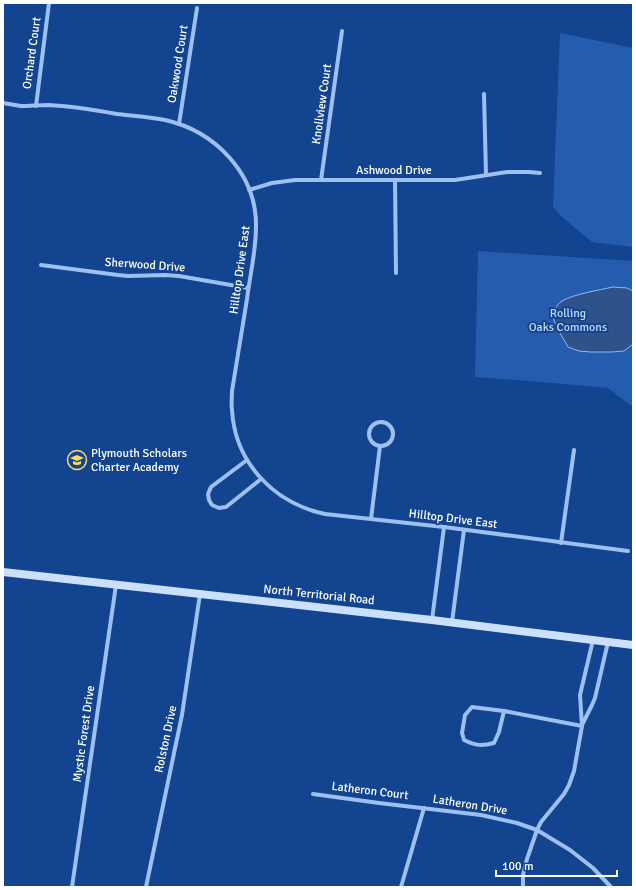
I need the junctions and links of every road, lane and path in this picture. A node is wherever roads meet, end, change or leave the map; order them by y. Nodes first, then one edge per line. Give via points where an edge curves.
1 (49, 3) edge
2 (197, 8) dead end
3 (342, 31) dead end
4 (484, 94) dead end
5 (3, 103) edge
6 (36, 106) junction
7 (179, 124) junction
8 (540, 173) dead end
9 (486, 175) junction
10 (322, 180) junction
11 (395, 180) junction
12 (249, 190) junction
13 (41, 265) dead end
14 (396, 273) dead end
15 (248, 288) junction
16 (380, 446) junction
17 (574, 450) dead end
18 (247, 460) junction
19 (261, 479) junction
20 (371, 519) junction
21 (444, 527) junction
22 (464, 530) junction
23 (561, 543) junction
24 (628, 551) dead end
25 (3, 572) edge
26 (116, 585) junction
27 (200, 594) junction
28 (432, 620) junction
29 (452, 622) junction
30 (593, 640) junction
31 (608, 642) junction
32 (633, 645) edge
33 (504, 711) junction
34 (582, 726) junction
35 (313, 794) dead end
36 (424, 808) junction
37 (537, 830) junction
38 (72, 887) edge
39 (146, 887) edge
40 (401, 887) edge
41 (523, 887) edge
42 (611, 887) edge

1 - 6 street, Orchard Court
2 - 7 street, Oakwood Court
3 - 10 street, Knollview Court
4 - 9 street
5 - 6 street, Hilltop Drive East
6 - 7 street, Hilltop Drive East via 76,108
7 - 12 street, Hilltop Drive East via 202,134 223,150 238,168
8 - 9 street, Ashwood Drive via 516,171
9 - 11 street, Ashwood Drive via 455,180
10 - 11 street, Ashwood Drive
10 - 12 street, Ashwood Drive via 283,181
11 - 14 street
12 - 15 street, Hilltop Drive East via 255,209 256,228
13 - 15 street, Sherwood Drive via 128,276 180,276
15 - 18 street, Hilltop Drive East via 231,409 240,447
16 - 16 street via 370,441 368,433 371,426 378,422 389,425 393,432 391,441
16 - 20 street
17 - 23 street
18 - 19 street, Hilltop Drive East
18 - 19 street via 211,487 208,494 212,505 226,507
19 - 20 street, Hilltop Drive East via 282,497 306,509 325,514
20 - 21 street, Hilltop Drive East
21 - 22 street, Hilltop Drive East
21 - 28 street
22 - 23 street, Hilltop Drive East
22 - 29 street
23 - 24 street, Hilltop Drive East
25 - 26 main road, North Territorial Road
26 - 27 main road, North Territorial Road
26 - 38 street, Mystic Forest Drive
27 - 28 main road, North Territorial Road
27 - 39 street, Rolston Drive via 182,715
28 - 29 main road, North Territorial Road
29 - 30 main road, North Territorial Road
30 - 31 main road, North Territorial Road
30 - 34 street via 580,695
31 - 32 main road, North Territorial Road
31 - 34 street via 595,698
33 - 33 street via 472,707 465,715 462,733 464,740 483,746 494,744
33 - 34 street
34 - 37 street via 569,785
35 - 36 street, Latheron Court
36 - 37 street, Latheron Drive via 492,817
36 - 40 street
37 - 41 street via 527,858
37 - 42 street, Latheron Drive via 581,858

